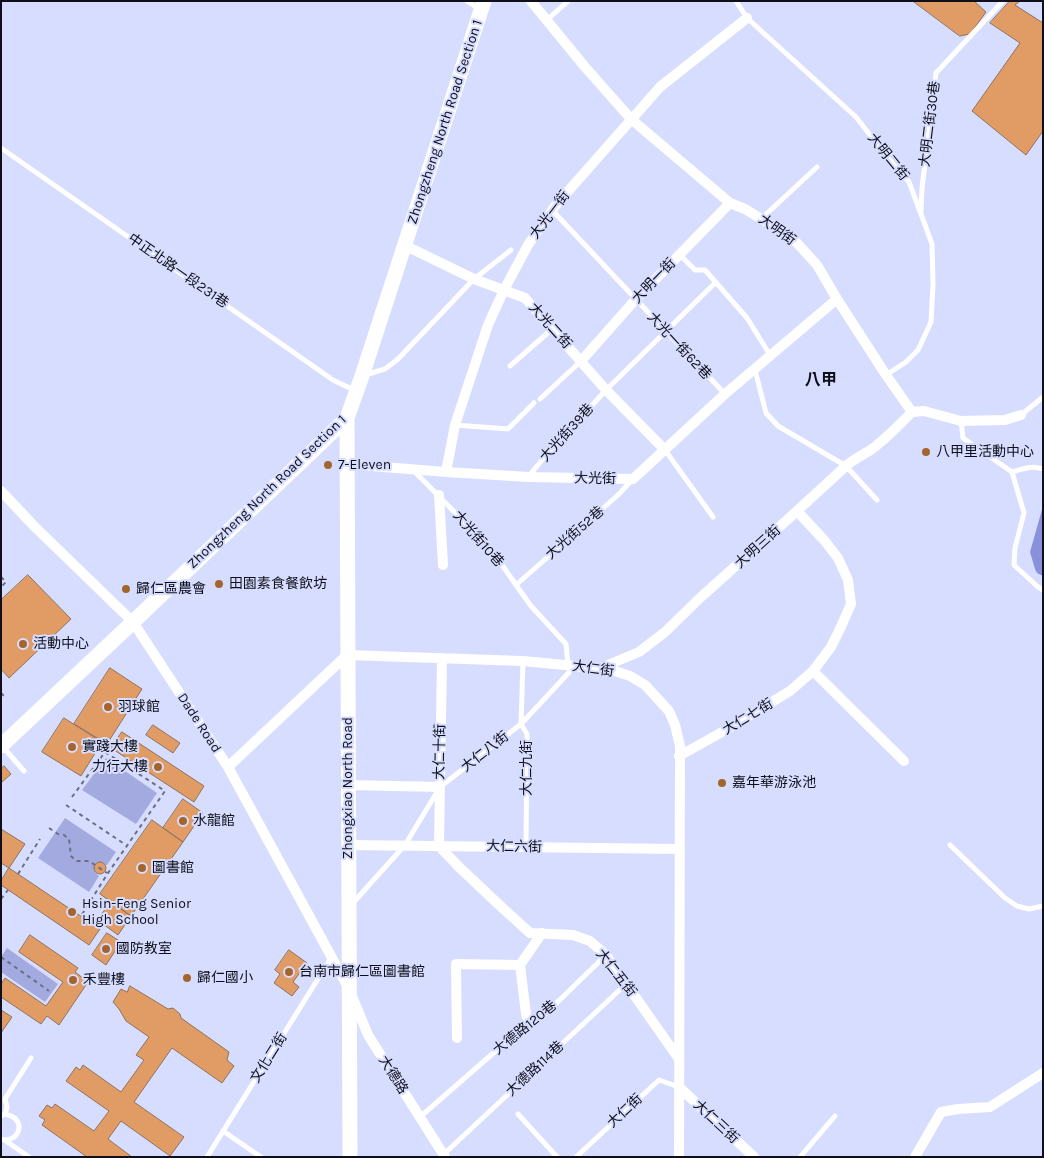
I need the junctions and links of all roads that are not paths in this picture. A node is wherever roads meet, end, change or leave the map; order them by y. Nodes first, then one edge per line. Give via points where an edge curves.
1 (468, 1) edge
2 (531, 1) edge
3 (568, 1) edge
4 (736, 1) edge
5 (1003, 1) edge
6 (483, 6) edge
7 (747, 18) junction
8 (547, 20) junction
9 (631, 119) junction
10 (1, 148) edge
11 (816, 168) dead end
12 (730, 203) junction
13 (552, 210) junction
14 (921, 214) junction
15 (762, 218) junction
16 (404, 245) junction
17 (511, 250) dead end
18 (679, 255) junction
19 (474, 279) junction
20 (716, 282) junction
21 (504, 290) junction
22 (636, 299) junction
23 (836, 299) junction
24 (552, 328) junction
25 (666, 331) junction
26 (771, 355) junction
27 (581, 361) junction
28 (510, 366) dead end
29 (755, 370) junction
30 (886, 375) junction
31 (362, 376) junction
32 (606, 390) junction
33 (356, 391) junction
34 (725, 394) junction
35 (1043, 396) edge
36 (540, 399) dead end
37 (534, 403) dead end
38 (912, 412) junction
39 (1021, 414) joint
40 (346, 418) junction
41 (961, 421) junction
42 (455, 425) junction
43 (666, 450) junction
44 (346, 464) junction
45 (846, 466) junction
46 (1043, 469) edge
47 (413, 470) junction
48 (446, 472) junction
49 (1012, 472) junction
50 (528, 477) junction
51 (633, 479) junction
52 (1, 491) edge
53 (438, 495) junction
54 (877, 500) dead end
55 (797, 511) junction
56 (713, 517) dead end
57 (443, 564) dead end
58 (516, 585) junction
59 (1043, 590) edge
60 (133, 622) junction
61 (347, 655) junction
62 (442, 658) junction
63 (523, 661) junction
64 (572, 666) junction
65 (596, 670) junction
66 (813, 671) junction
67 (522, 724) junction
68 (1, 745) edge
69 (679, 756) junction
70 (904, 761) dead end
71 (228, 767) junction
72 (24, 770) dead end
73 (348, 785) junction
74 (440, 787) junction
75 (348, 845) junction
76 (405, 845) junction
77 (950, 845) dead end
78 (439, 846) junction
79 (526, 847) junction
80 (680, 849) junction
81 (1043, 906) edge
82 (349, 907) junction
83 (542, 933) junction
84 (606, 955) junction
85 (331, 958) junction
86 (520, 965) junction
87 (626, 984) junction
88 (349, 989) junction
89 (529, 1022) junction
90 (457, 1038) dead end
91 (31, 1058) dead end
92 (679, 1059) junction
93 (1043, 1073) edge
94 (678, 1087) junction
95 (518, 1114) dead end
96 (3, 1115) edge
97 (835, 1116) dead end
98 (420, 1117) junction
99 (223, 1131) junction
100 (4, 1140) edge
101 (444, 1156) edge
102 (29, 1157) edge
103 (207, 1157) edge
104 (261, 1157) edge
105 (350, 1157) edge
106 (558, 1157) edge
107 (576, 1157) edge
108 (679, 1157) edge
109 (754, 1157) edge
110 (800, 1157) edge
111 (915, 1157) edge

1 - 6 lane
2 - 8 street, 大明街
3 - 8 lane
4 - 7 lane, 大明二街
5 - 14 lane, 大明二街30巷 via 936,73
6 - 16 main road, Zhongzheng North Road Section 1
7 - 9 street, 大光一街 via 660,87
7 - 14 lane, 大明二街 via 856,117 909,182
8 - 9 street, 大明街
9 - 12 street, 大明街
9 - 13 street, 大光一街
10 - 33 lane, 中正北路一段231巷 via 333,380
11 - 15 lane
12 - 15 street, 大明街
12 - 18 street, 大明一街
13 - 21 street, 大光一街
13 - 22 lane, 大光一街62巷
14 - 30 lane, 大明二街 via 932,244 931,322 918,350
15 - 23 street, 大明街 via 797,243 817,264
16 - 19 street, 大光二街
16 - 31 main road, Zhongzheng North Road Section 1
17 - 19 lane
18 - 20 lane via 695,270 705,270
18 - 22 street, 大明一街
19 - 21 street, 大光二街
19 - 31 lane via 398,359 385,369
20 - 25 lane, 大光街39巷
20 - 26 lane via 747,318
21 - 24 street, 大光二街 via 525,298
21 - 42 street, 大光一街 via 488,325
22 - 25 lane, 大光一街62巷
22 - 27 street, 大明一街
23 - 26 street, 大光街
23 - 30 street, 大明街
24 - 27 street, 大光二街
24 - 28 lane
25 - 32 lane, 大光街39巷
25 - 34 lane, 大光一街62巷
26 - 29 street, 大光街
27 - 32 street, 大光二街
27 - 36 lane
29 - 34 street, 大光街
29 - 45 lane via 766,413 778,426
30 - 38 street, 大明街
31 - 33 main road, Zhongzheng North Road Section 1
32 - 43 street, 大光二街
32 - 50 lane, 大光街39巷
33 - 40 main road, Zhongzheng North Road Section 1
34 - 43 street, 大光街
35 - 39 lane
37 - 42 lane via 508,429
38 - 41 street via 924,411
38 - 45 street, 大明三街 via 890,434
39 - 41 street via 1005,420
40 - 44 main road, Zhongxiao North Road
40 - 60 main road, Zhongzheng North Road Section 1
41 - 49 lane via 963,438
42 - 48 street, 大光一街
43 - 51 street, 大光街
43 - 56 lane
44 - 47 street, 大光街
44 - 61 main road, Zhongxiao North Road
45 - 54 lane
45 - 55 street, 大明三街
46 - 49 lane via 1028,467
47 - 48 street, 大光街
47 - 53 lane, 大光街10巷
48 - 50 street, 大光街
49 - 59 lane via 1024,513 1014,548 1014,566
50 - 51 street, 大光街
51 - 58 lane, 大光街52巷
52 - 60 street, Dade Road
53 - 57 street, 大光街10巷
53 - 58 lane, 大光街10巷 via 491,549
55 - 65 street, 大明三街 via 666,632 639,652
55 - 66 street, 大仁七街 via 838,558 848,580 851,604 832,647
58 - 64 lane, 大光街10巷 via 566,644
60 - 68 main road, Zhongzheng North Road Section 1
60 - 71 street, Dade Road
61 - 62 street, 大仁街
61 - 71 street
61 - 73 main road, Zhongxiao North Road
62 - 63 street, 大仁街
62 - 74 street, 大仁十街
63 - 64 street, 大仁街
63 - 67 lane, 大仁九街
64 - 65 street, 大仁街
64 - 67 lane, 大仁八街
65 - 69 street, 大仁街 via 630,676 655,695 676,725
66 - 69 street, 大仁七街 via 768,705
66 - 70 street
67 - 74 lane, 大仁八街
67 - 79 lane, 大仁九街 via 527,734
68 - 72 lane
69 - 80 street, 大仁街
71 - 85 street, Dade Road
73 - 74 street
73 - 75 main road, Zhongxiao North Road
74 - 76 lane, 大仁八街
74 - 78 street, 大仁十街
75 - 76 street, 大仁六街
75 - 82 main road, Zhongxiao North Road
76 - 78 street, 大仁六街
76 - 82 lane, 大仁八街
77 - 81 lane via 1017,906 1028,909
78 - 79 street, 大仁六街
78 - 83 street, 大仁五街 via 530,932
79 - 80 street, 大仁六街
80 - 92 street, 大仁街
82 - 88 main road, Zhongxiao North Road
83 - 84 street, 大仁五街 via 573,935 590,941
83 - 86 street
84 - 87 street, 大仁五街
84 - 89 lane, 大德路120巷 via 540,1019
85 - 88 street, Dade Road
85 - 99 lane, 文化二街
86 - 89 street
86 - 90 street via 456,964
87 - 92 street, 大仁五街
87 - 101 lane, 大德路114巷
88 - 98 street, 大德路 via 368,1035
88 - 105 main road, Zhongxiao North Road
89 - 98 lane, 大德路120巷
91 - 96 lane via 5,1099 7,1107
92 - 94 street, 大仁街
93 - 111 street via 990,1106 941,1112
94 - 107 lane, 大仁街 via 659,1080
94 - 108 street, 大仁街
94 - 109 street, 大仁三街
95 - 106 lane
96 - 100 lane via 14,1117 18,1124 14,1138
97 - 110 lane
98 - 101 street, 大德路
99 - 103 lane, 文化二街
99 - 104 lane
100 - 102 lane

